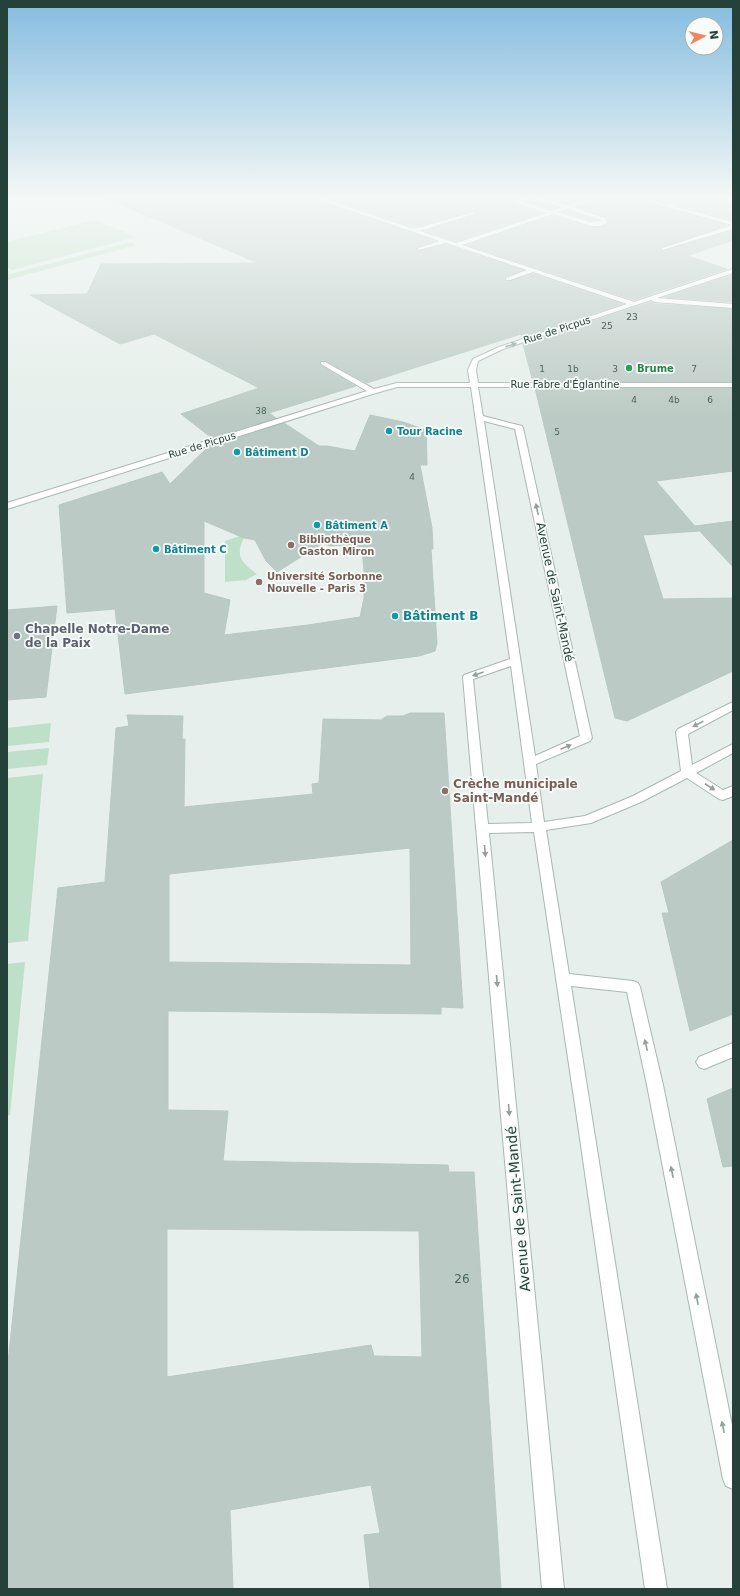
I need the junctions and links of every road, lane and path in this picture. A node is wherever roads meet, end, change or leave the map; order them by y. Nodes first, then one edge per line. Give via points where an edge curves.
1 (531, 271) joint
2 (733, 271) edge
3 (508, 279) dead end
4 (647, 300) junction
5 (634, 304) junction
6 (733, 306) edge
7 (323, 363) dead end
8 (397, 385) joint
9 (474, 385) junction
10 (733, 385) edge
11 (373, 391) junction
12 (479, 417) junction
13 (7, 506) edge
14 (515, 661) junction
15 (733, 706) edge
16 (733, 748) edge
17 (530, 762) junction
18 (687, 772) junction
19 (733, 790) edge
20 (539, 827) junction
21 (483, 829) junction
22 (564, 979) junction
23 (733, 1050) edge
24 (704, 1062) dead end
25 (733, 1479) edge
26 (553, 1589) edge
27 (656, 1589) edge

1 - 3 street
1 - 5 street
2 - 4 street, Rue de Picpus
4 - 5 street, Rue de Picpus
4 - 6 street
9 -> 5 street, Rue de Picpus via 472,370 475,360 481,356
7 - 11 street
8 - 9 street, Rue Fabre d'Églantine
8 - 11 street, Rue de Picpus
9 - 10 street, Rue Fabre d'Églantine
9 - 12 street
11 - 13 street, Rue de Picpus
12 - 14 street
17 -> 12 street, Avenue de Saint-Mandé via 586,738 519,428
14 - 17 street
14 -> 21 street, Avenue de Saint-Mandé via 468,677
15 -> 18 street via 682,732
16 - 18 street
17 - 20 street
18 -> 19 street via 723,796
18 - 20 street via 637,799 587,820
20 - 21 street
20 - 22 street
21 -> 26 street, Avenue de Saint-Mandé
25 -> 22 street via 655,1085 633,987
22 - 27 street
23 - 24 street

